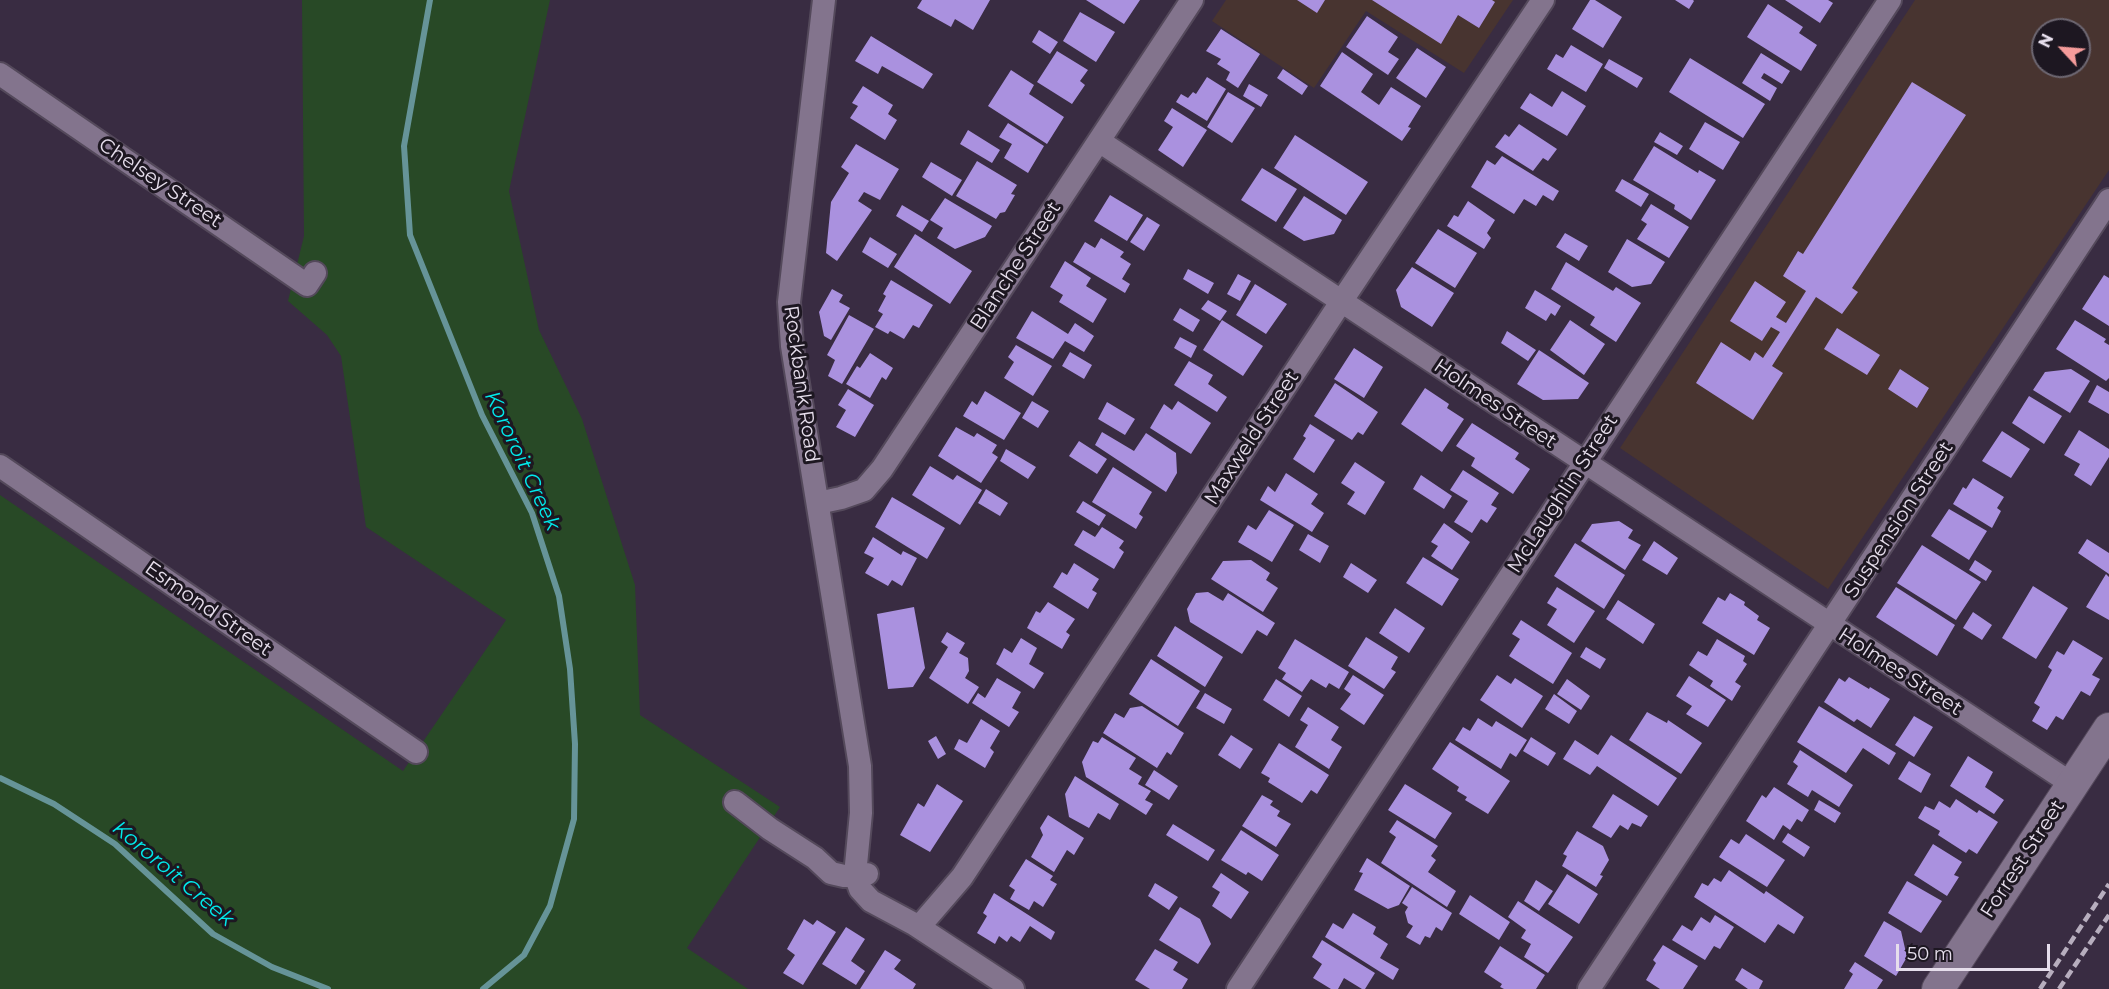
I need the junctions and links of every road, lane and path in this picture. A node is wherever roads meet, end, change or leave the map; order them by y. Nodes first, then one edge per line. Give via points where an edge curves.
1 (824, 0) edge
2 (1192, 0) edge
3 (1543, 0) edge
4 (1890, 0) edge
5 (0, 74) edge
6 (1098, 141) junction
7 (2109, 200) edge
8 (315, 273) dead end
9 (1341, 302) junction
10 (1584, 463) junction
11 (0, 466) edge
12 (818, 503) junction
13 (1830, 626) junction
14 (2109, 729) edge
15 (416, 752) dead end
16 (2072, 784) junction
17 (735, 802) dead end
18 (861, 875) junction
19 (922, 929) junction
20 (1012, 989) edge
21 (1238, 989) edge
22 (1589, 989) edge
23 (1938, 989) edge

1 - 12 street, Rockbank Road via 789,302 792,346
2 - 6 street, Blanche Street
3 - 9 street, Maxweld Street
4 - 10 street, McLaughlin Street
5 - 8 street, Chelsey Street via 308,285
6 - 9 street, Holmes Street
6 - 12 street, Blanche Street via 882,469 864,490
7 - 13 street, Suspension Street
9 - 10 street, Holmes Street
9 - 19 street, Maxweld Street via 962,878
10 - 13 street, Holmes Street
10 - 21 street, McLaughlin Street
11 - 15 street, Esmond Street
12 - 18 street, Rockbank Road via 860,766 869,786 873,815
13 - 16 street, Holmes Street
13 - 22 street, Suspension Street
14 - 16 street, Forrest Street
16 - 23 street, Forrest Street
17 - 18 street via 831,873
18 - 19 street
19 - 20 street

